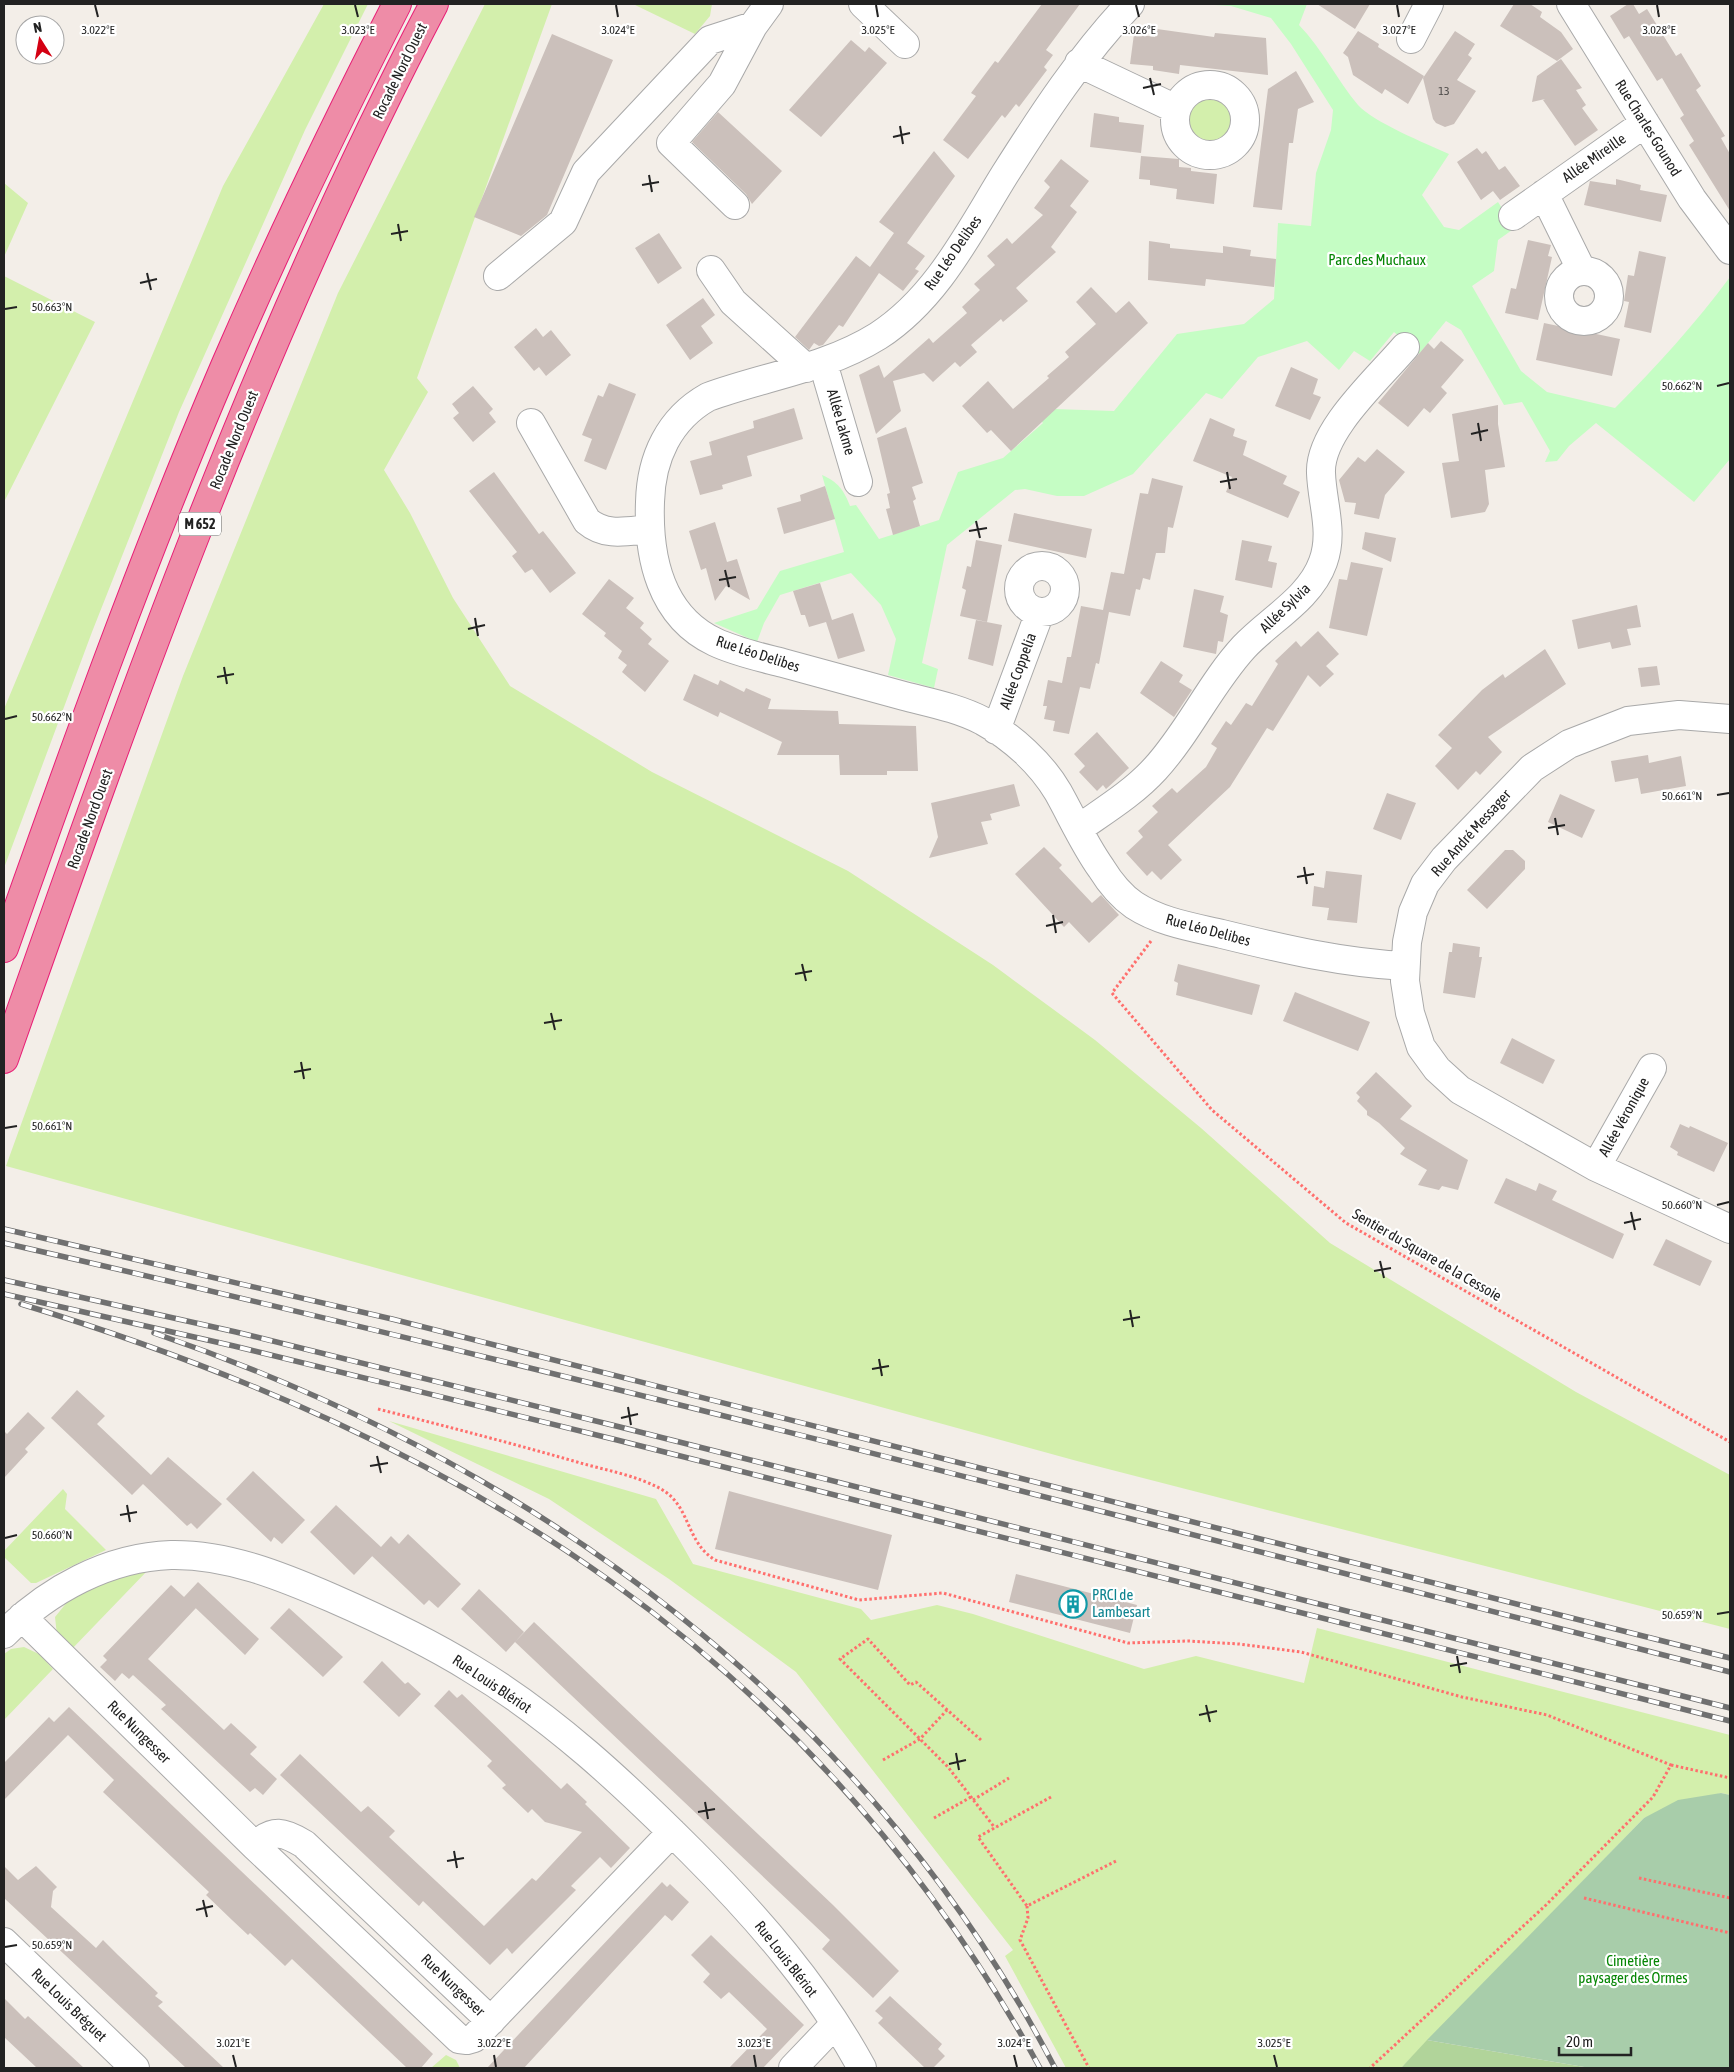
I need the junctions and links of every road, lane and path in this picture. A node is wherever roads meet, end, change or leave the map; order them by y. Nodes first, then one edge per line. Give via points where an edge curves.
1 (397, 4) edge
2 (434, 4) edge
3 (769, 4) edge
4 (863, 4) edge
5 (1130, 4) edge
6 (1429, 4) edge
7 (1571, 4) edge
8 (753, 26) junction
9 (1411, 39) dead end
10 (905, 44) dead end
11 (1079, 63) junction
12 (1176, 109) dead end
13 (1645, 123) junction
14 (1544, 194) junction
15 (735, 205) dead end
16 (1513, 216) dead end
17 (1730, 250) edge
18 (711, 270) dead end
19 (1582, 271) dead end
20 (498, 276) dead end
21 (1405, 347) dead end
22 (815, 365) junction
23 (531, 423) dead end
24 (858, 482) dead end
25 (649, 529) junction
26 (1040, 612) dead end
27 (1730, 719) edge
28 (996, 730) junction
29 (1078, 829) junction
30 (1166, 920) junction
31 (4, 948) edge
32 (1405, 966) junction
33 (4, 1059) edge
34 (1652, 1068) dead end
35 (1596, 1167) junction
36 (1730, 1229) edge
37 (378, 1409) dead end
38 (1730, 1442) edge
39 (13, 1625) edge
40 (947, 1710) junction
41 (920, 1739) junction
42 (981, 1740) dead end
43 (883, 1760) dead end
44 (1671, 1765) junction
45 (1008, 1778) dead end
46 (1730, 1778) edge
47 (1051, 1797) dead end
48 (972, 1799) junction
49 (934, 1818) dead end
50 (995, 1828) junction
51 (672, 1832) junction
52 (255, 1846) junction
53 (1116, 1861) dead end
54 (1639, 1878) dead end
55 (1584, 1898) dead end
56 (1730, 1898) edge
57 (1027, 1906) junction
58 (1730, 1933) edge
59 (4, 1942) edge
60 (491, 2021) junction
61 (835, 2024) junction
62 (135, 2068) edge
63 (793, 2068) edge
64 (862, 2068) edge
65 (1090, 2068) edge
66 (1370, 2068) edge

1 - 31 highway, M 652 via 322,152 204,417 109,660
2 - 33 highway, Rocade Nord Ouest / M 652 via 335,205 230,449 137,688
3 - 8 street
4 - 10 street
5 - 11 street, Rue Léo Delibes
6 - 9 street
7 - 13 street, Rue Charles Gounod
8 - 15 street via 722,84 671,143
8 - 20 street via 710,40 586,172 563,222
11 - 12 street
11 - 22 street, Rue Léo Delibes via 930,288 896,323
13 - 14 street, Allée Mireille
13 - 17 street, Rue Charles Gounod via 1692,199
14 - 16 street, Allée Mireille
14 - 19 street
18 - 22 street via 733,302
21 - 29 street, Allée Sylvia via 1340,422 1325,446 1321,471 1328,540 1323,564 1312,584 1235,657 1156,768 1130,793
22 - 24 street, Allée Lakme
22 - 25 street, Rue Léo Delibes via 708,397 685,413 666,438 654,467
23 - 25 street via 587,521 612,533
25 - 28 street, Rue Léo Delibes via 658,578 676,610 699,633 750,654 954,709
26 - 28 street, Allée Coppelia
27 - 32 street, Rue André Messager via 1680,715 1628,721 1589,734 1532,768 1434,871 1413,912 1406,942
28 - 29 street, Rue Léo Delibes via 1045,774
29 - 30 street, Rue Léo Delibes via 1101,869 1124,897
30 - 32 street, Rue Léo Delibes via 1323,957 1361,964
30 - 38 path, Sentier du Square de la Cessoie via 1112,993 1212,1110 1346,1223
32 - 35 street, Rue André Messager via 1412,1020 1421,1047 1437,1069 1460,1090
34 - 35 street, Allée Véronique
35 - 36 street, Rue André Messager
37 - 44 path via 639,1480 661,1489 675,1500 697,1545 715,1560 859,1600 943,1594 1128,1643 1196,1641 1301,1652 1462,1697 1547,1715
39 - 51 street, Rue Louis Blériot via 64,1588 107,1567 128,1561 156,1556 191,1556 260,1570 384,1621 473,1669 570,1740
39 - 52 street, Rue Nungesser
40 - 41 path
40 - 41 path via 916,1682 910,1685 868,1639 840,1659
40 - 42 path
41 - 43 path
41 - 48 path via 948,1767
44 - 46 path
44 - 66 path via 1653,1796 1553,1899
45 - 48 path
47 - 50 path
48 - 49 path
48 - 50 path
50 - 57 path via 978,1837
51 - 60 street, Rue Nungesser
51 - 61 street, Rue Louis Blériot via 767,1932
52 - 60 street, Rue Nungesser via 263,1838 283,1833 304,1844
52 - 60 street, Rue Nungesser via 453,2035 467,2040 474,2038
53 - 57 path
54 - 56 path
55 - 58 path
57 - 65 path via 1028,1918 1020,1940
59 - 62 street, Rue Louis Bréguet
61 - 63 street
61 - 64 street, Rue Louis Blériot

